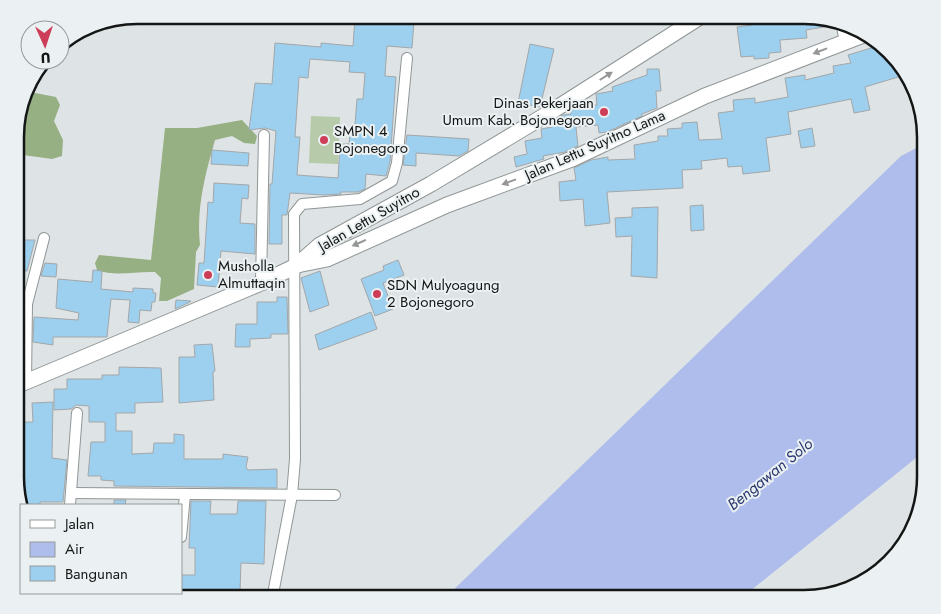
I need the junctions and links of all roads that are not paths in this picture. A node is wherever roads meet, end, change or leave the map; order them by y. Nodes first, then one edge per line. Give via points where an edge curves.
1 (689, 24) edge
2 (843, 31) edge
3 (858, 37) edge
4 (845, 42) junction
5 (408, 58) dead end
6 (264, 135) dead end
7 (431, 184) junction
8 (447, 205) junction
9 (44, 238) dead end
10 (296, 266) junction
11 (260, 283) junction
12 (24, 303) edge
13 (27, 304) junction
14 (24, 344) edge
15 (24, 383) edge
16 (77, 414) dead end
17 (72, 493) junction
18 (292, 494) junction
19 (184, 495) junction
20 (335, 496) dead end
21 (70, 504) edge
22 (182, 523) edge
23 (274, 590) edge

7 -> 1 main road, Jalan Lettu Suyitno
2 - 4 street
3 - 4 main road, Jalan Lettu Suyitno Lama
4 -> 8 main road, Jalan Lettu Suyitno Lama via 698,99 572,159
5 - 10 street via 397,163 392,181 360,199 300,205 293,222
6 - 11 street
7 - 8 main road via 436,202
7 - 10 main road, Jalan Lettu Suyitno via 320,245
8 -> 10 main road, Jalan Lettu Suyitno Lama via 327,259
9 - 13 street
10 - 11 main road, Jalan Lettu Suyitno
10 - 18 street
11 - 15 main road, Jalan Lettu Suyitno
12 - 13 street
13 - 14 street
16 - 17 street
17 - 19 street
17 - 21 street
18 - 19 street
18 - 20 street
18 - 23 street
19 - 22 street

